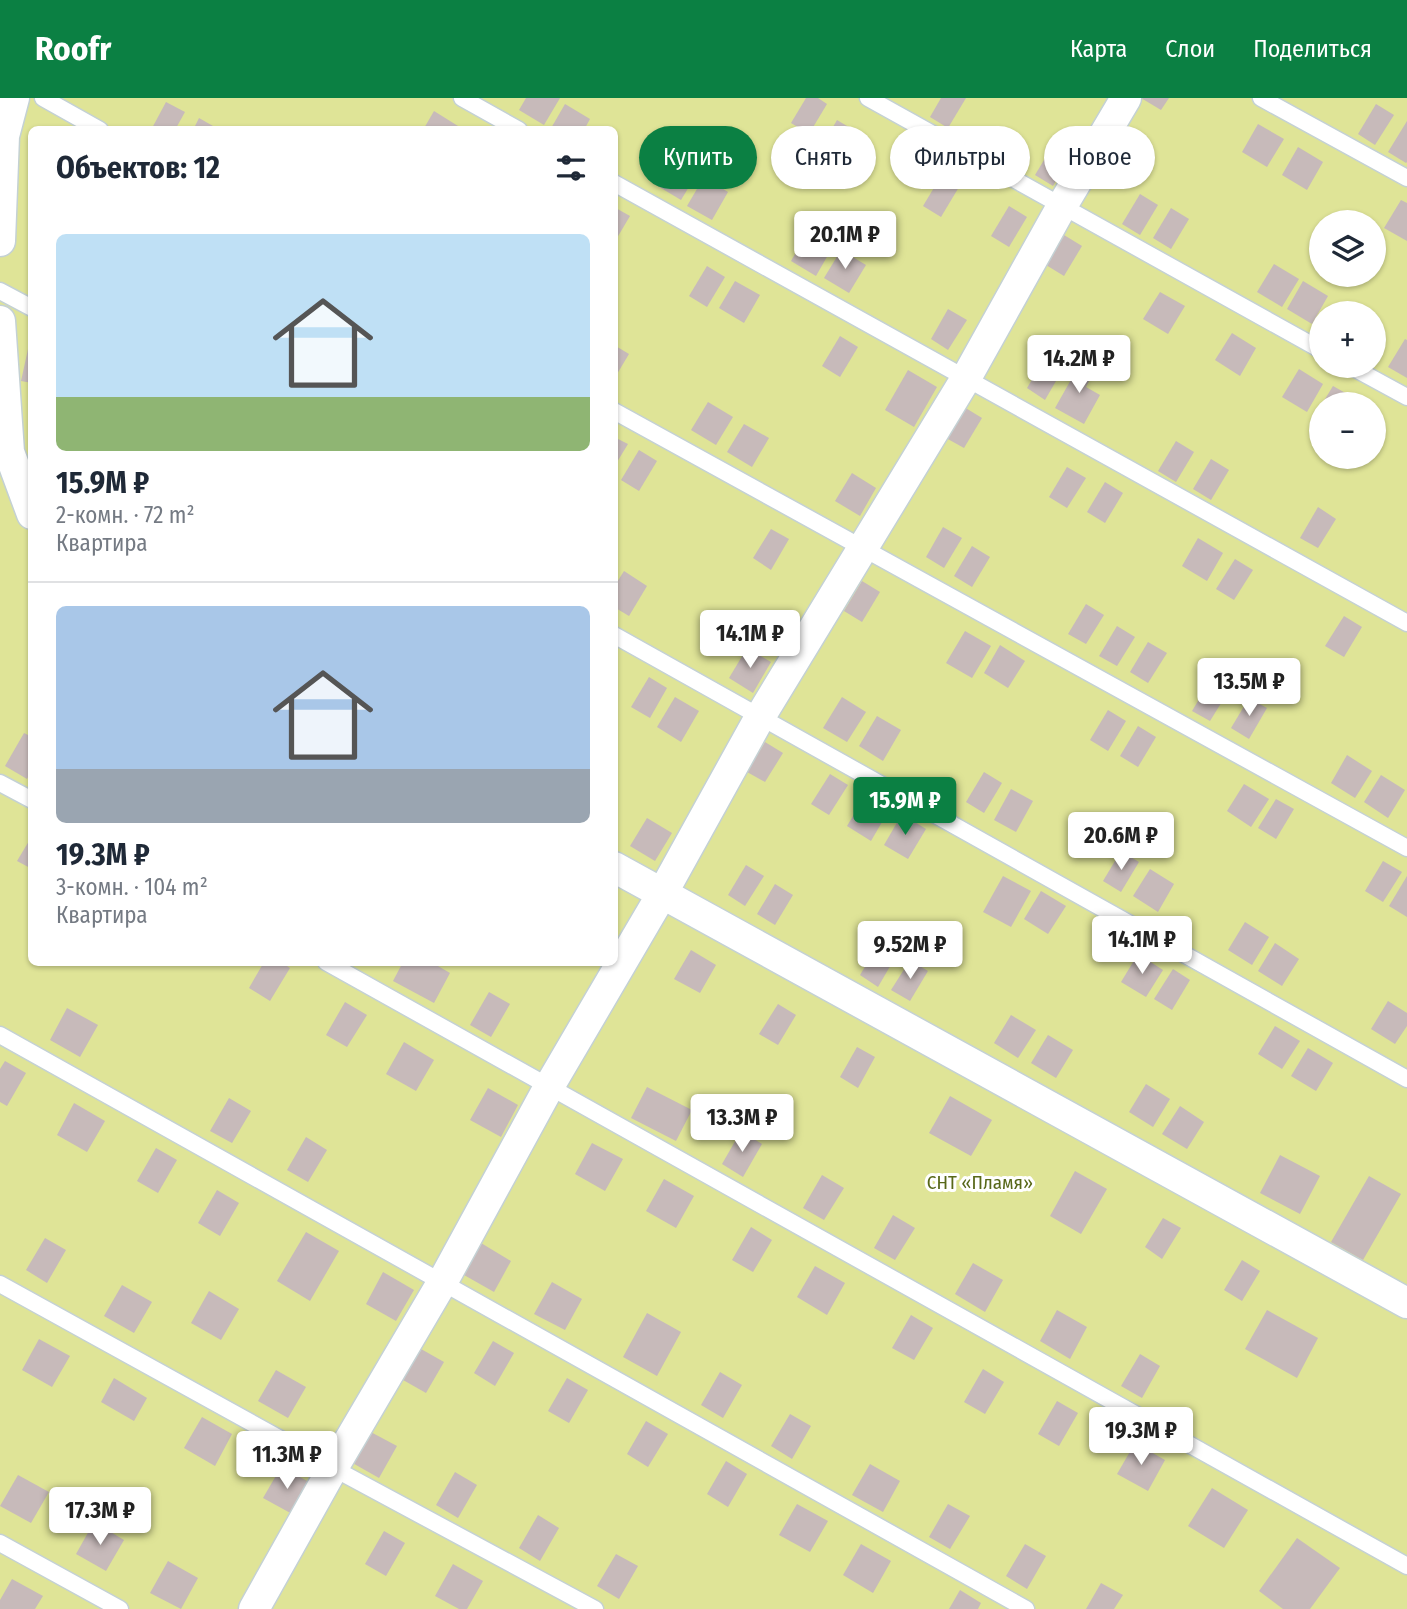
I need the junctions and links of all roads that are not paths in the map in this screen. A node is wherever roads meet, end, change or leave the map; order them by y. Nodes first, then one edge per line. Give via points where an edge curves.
1 (14, 98) edge
2 (43, 98) edge
3 (462, 98) edge
4 (868, 98) edge
5 (1126, 98) edge
6 (1261, 98) edge
7 (93, 126) edge
8 (512, 126) edge
9 (1407, 178) edge
10 (618, 185) edge
11 (1062, 206) junction
12 (0, 241) edge
13 (0, 291) edge
14 (28, 307) edge
15 (0, 321) edge
16 (1309, 343) edge
17 (1372, 378) edge
18 (965, 380) junction
19 (1407, 397) edge
20 (618, 413) edge
21 (4, 452) edge
22 (28, 505) edge
23 (862, 547) junction
24 (1407, 623) edge
25 (618, 637) edge
26 (760, 717) junction
27 (0, 783) edge
28 (28, 798) edge
29 (1407, 848) edge
30 (618, 869) edge
31 (662, 894) junction
32 (333, 966) edge
33 (0, 1035) edge
34 (1407, 1080) edge
35 (550, 1086) junction
36 (443, 1281) junction
37 (0, 1284) edge
38 (1407, 1303) edge
39 (333, 1468) junction
40 (0, 1543) edge
41 (1407, 1566) edge
42 (120, 1609) edge
43 (254, 1609) edge
44 (595, 1609) edge
45 (1026, 1609) edge

1 - 12 street via 4,136
2 - 7 lane
3 - 8 lane
4 - 11 lane
5 - 11 street
6 - 9 lane
10 - 18 lane
11 - 16 lane
11 - 18 street
13 - 14 lane
15 - 21 street
17 - 19 lane
18 - 23 street
18 - 24 lane
20 - 23 lane
21 - 22 street
23 - 26 street
23 - 29 lane
25 - 26 lane
26 - 31 street
26 - 34 lane
27 - 28 lane
30 - 31 street
31 - 35 street
31 - 38 street
32 - 35 lane
33 - 36 lane
35 - 36 street
35 - 41 lane
36 - 39 street
36 - 45 lane
37 - 39 lane
39 - 43 street
39 - 44 lane
40 - 42 lane

